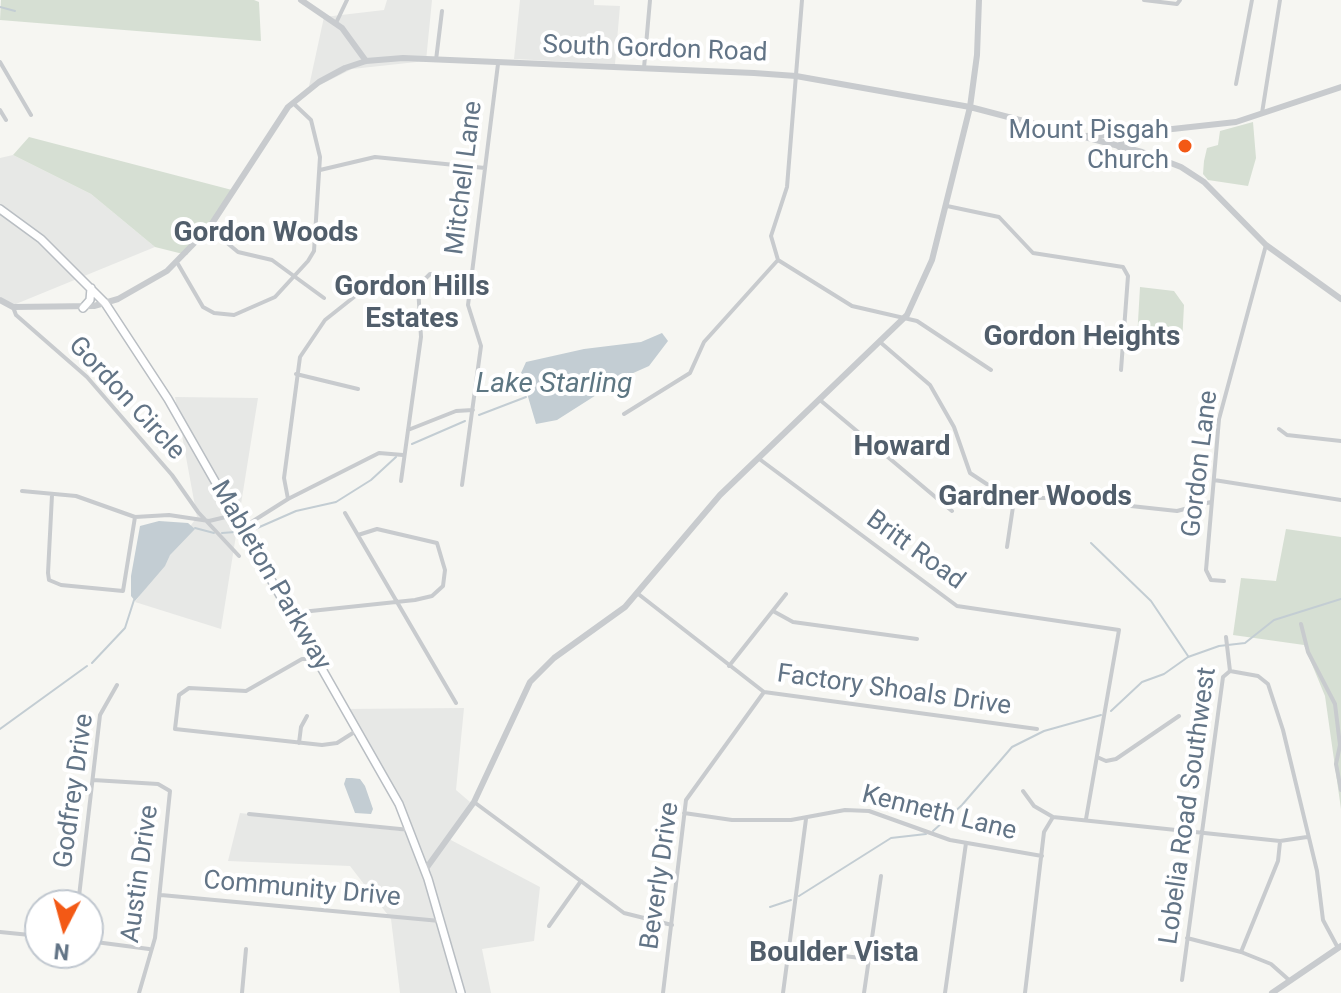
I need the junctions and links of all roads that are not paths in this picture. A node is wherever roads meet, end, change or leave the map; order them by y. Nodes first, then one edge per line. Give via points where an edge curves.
1 (301, 0) edge
2 (347, 0) edge
3 (650, 0) edge
4 (802, 0) edge
5 (979, 0) edge
6 (1144, 0) edge
7 (1180, 0) edge
8 (1252, 0) edge
9 (1280, 0) edge
10 (442, 11) dead end
11 (336, 23) junction
12 (436, 60) junction
13 (366, 61) junction
14 (0, 62) edge
15 (498, 64) junction
16 (643, 70) junction
17 (796, 76) junction
18 (1236, 84) dead end
19 (1341, 87) edge
20 (293, 103) junction
21 (970, 107) junction
22 (0, 110) edge
23 (31, 115) dead end
24 (1262, 115) junction
25 (6, 120) dead end
26 (1133, 133) junction
27 (1073, 136) junction
28 (1119, 147) junction
29 (1142, 152) junction
30 (485, 168) junction
31 (320, 170) junction
32 (944, 205) junction
33 (0, 209) edge
34 (209, 228) junction
35 (1266, 245) junction
36 (778, 260) junction
37 (178, 264) junction
38 (293, 278) junction
39 (471, 278) junction
40 (91, 288) junction
41 (354, 297) dead end
42 (324, 298) dead end
43 (1341, 299) edge
44 (0, 300) edge
45 (105, 303) junction
46 (13, 307) junction
47 (83, 308) junction
48 (905, 317) junction
49 (880, 342) junction
50 (991, 370) dead end
51 (1121, 370) dead end
52 (296, 374) junction
53 (358, 389) dead end
54 (820, 400) junction
55 (473, 410) junction
56 (624, 414) dead end
57 (1279, 429) dead end
58 (408, 430) junction
59 (1341, 441) edge
60 (403, 455) junction
61 (758, 458) junction
62 (1214, 480) junction
63 (401, 481) dead end
64 (462, 485) dead end
65 (22, 491) dead end
66 (52, 495) junction
67 (288, 499) junction
68 (1014, 500) junction
69 (1341, 500) edge
70 (1211, 502) junction
71 (952, 511) dead end
72 (345, 513) dead end
73 (234, 515) junction
74 (135, 517) junction
75 (209, 521) junction
76 (242, 528) junction
77 (358, 535) junction
78 (1007, 547) dead end
79 (239, 556) dead end
80 (1224, 581) dead end
81 (637, 593) junction
82 (786, 594) dead end
83 (399, 603) junction
84 (773, 611) junction
85 (292, 613) junction
86 (1301, 624) dead end
87 (1226, 637) dead end
88 (917, 639) dead end
89 (318, 659) junction
90 (729, 666) junction
91 (1230, 671) junction
92 (117, 685) dead end
93 (764, 692) junction
94 (456, 703) dead end
95 (307, 716) dead end
96 (1179, 716) dead end
97 (358, 729) junction
98 (1037, 729) dead end
99 (299, 743) junction
100 (1097, 757) junction
101 (93, 780) junction
102 (1341, 790) edge
103 (1023, 791) dead end
104 (474, 802) junction
105 (684, 813) junction
106 (249, 814) dead end
107 (1053, 817) junction
108 (806, 819) junction
109 (1086, 819) junction
110 (410, 830) junction
111 (1200, 833) junction
112 (1307, 837) junction
113 (1280, 841) junction
114 (966, 843) junction
115 (1042, 856) junction
116 (425, 870) junction
117 (881, 876) dead end
118 (581, 881) junction
119 (80, 889) edge
120 (161, 895) junction
121 (440, 921) junction
122 (672, 925) junction
123 (549, 926) dead end
124 (0, 932) edge
125 (24, 934) edge
126 (1187, 938) junction
127 (104, 943) edge
128 (1339, 947) edge
129 (150, 949) junction
130 (246, 949) dead end
131 (790, 950) junction
132 (1241, 952) junction
133 (870, 959) junction
134 (1182, 980) dead end
135 (1290, 982) junction
136 (139, 993) edge
137 (242, 993) edge
138 (461, 993) edge
139 (663, 993) edge
140 (783, 993) edge
141 (864, 993) edge
142 (945, 993) edge
143 (1025, 993) edge
144 (1272, 993) edge

1 - 11 street
2 - 11 street
3 - 16 street
4 - 17 street
5 - 21 street
6 - 7 street
8 - 18 street
9 - 24 street
10 - 12 street
11 - 13 street
12 - 13 street, South Gordon Road
12 - 15 street, South Gordon Road
13 - 20 street, South Gordon Road via 319,82
14 - 23 street
15 - 16 street, South Gordon Road
15 - 30 street, Mitchell Lane
16 - 17 street, South Gordon Road
17 - 21 street, South Gordon Road
17 - 36 street via 787,187 771,236
19 - 24 street
20 - 31 street via 311,120
20 - 34 street, South Gordon Road via 270,129
21 - 27 street, South Gordon Road
21 - 32 street
22 - 25 street
24 - 26 street via 1193,129
26 - 27 street
26 - 28 street via 1125,135
26 - 29 street via 1126,141
27 - 28 street, South Gordon Road
28 - 29 street, South Gordon Road
29 - 35 street, South Gordon Road via 1204,182
30 - 31 street via 375,157
30 - 39 street, Mitchell Lane
31 - 38 street via 314,251
32 - 48 street via 932,260
32 - 51 street via 999,217 1033,253 1123,267 1128,276
33 - 40 main road, Mableton Parkway via 41,239
34 - 37 street, South Gordon Road
34 - 38 street via 238,252 272,260
35 - 43 street, South Gordon Road
35 - 62 street, Gordon Lane via 1222,402
36 - 48 street via 842,301
36 - 56 street via 704,342 690,373
37 - 38 street via 203,307 222,315 265,304
37 - 45 street, South Gordon Road
38 - 42 street
39 - 55 street, Mitchell Lane via 468,305 481,346
39 - 58 street via 430,274 418,286 421,337
40 - 45 main road, Mableton Parkway
40 - 47 main road
41 - 52 street via 309,340
44 - 46 street
45 - 47 street, South Gordon Road
45 - 73 main road, Mableton Parkway
46 - 47 street, South Gordon Road
46 - 75 street, Gordon Circle via 87,377
48 - 49 street
48 - 50 street
49 - 54 street
49 - 68 street via 930,385 954,427 970,473
52 - 53 street
52 - 67 street via 284,478
54 - 61 street
54 - 71 street
55 - 58 street via 456,411
55 - 64 street, Mitchell Lane
57 - 59 street via 1287,435
58 - 60 street
60 - 63 street
60 - 67 street via 379,453
61 - 81 street
61 - 100 street, Britt Road via 957,606 1119,630
62 - 69 street
62 - 70 street, Gordon Lane
65 - 66 street
66 - 74 street via 76,496
66 - 74 street via 48,570 53,583 123,591
67 - 76 street
68 - 70 street via 1057,498 1177,511
68 - 78 street
70 - 80 street, Gordon Lane via 1207,577
72 - 77 street
73 - 75 street
73 - 76 main road, Mableton Parkway
74 - 75 street
75 - 79 street, Gordon Circle
76 - 85 main road, Mableton Parkway
77 - 83 street
77 - 83 street via 385,530 431,540 440,547 443,586 432,596
81 - 90 street, Factory Shoals Drive
81 - 104 street via 530,682
82 - 84 street
83 - 85 street
83 - 94 street
84 - 88 street via 793,622
84 - 90 street
85 - 89 main road, Mableton Parkway
86 - 102 street via 1308,652 1335,704
87 - 91 street, Lobelia Road Southwest
89 - 97 main road, Mableton Parkway
89 - 99 street via 298,661 246,691 193,687 179,695 175,729
90 - 93 street, Factory Shoals Drive
91 - 111 street, Lobelia Road Southwest via 1223,677
91 - 112 street via 1258,676 1268,684
92 - 101 street, Godfrey Drive via 100,715
93 - 98 street, Factory Shoals Drive
93 - 105 street, Beverly Drive via 704,771
95 - 99 street
96 - 100 street via 1116,759
97 - 99 street via 330,745
97 - 110 main road, Mableton Parkway
100 - 109 street
101 - 119 street, Godfrey Drive
101 - 120 street, Austin Drive via 158,784 170,791
103 - 107 street via 1034,806
104 - 116 street
104 - 118 street
105 - 108 street, Kenneth Lane via 732,820
105 - 122 street, Beverly Drive
106 - 110 street
107 - 109 street
107 - 115 street via 1044,832
108 - 114 street, Kenneth Lane via 845,810 869,811
108 - 131 street
109 - 111 street
110 - 116 main road, Mableton Parkway
111 - 113 street
111 - 126 street, Lobelia Road Southwest
112 - 113 street
112 - 128 street via 1323,920
113 - 132 street via 1278,861
114 - 115 street, Kenneth Lane
114 - 142 street
115 - 143 street
116 - 121 main road, Mableton Parkway
117 - 133 street
118 - 122 street via 631,917
118 - 123 street
120 - 121 street, Community Drive
120 - 129 street, Austin Drive
121 - 138 main road, Mableton Parkway
122 - 139 street, Beverly Drive
124 - 125 street
126 - 132 street
126 - 134 street, Lobelia Road Southwest
127 - 129 street
128 - 135 street
129 - 136 street, Austin Drive
130 - 137 street
131 - 133 street
131 - 140 street
132 - 135 street via 1271,964
133 - 141 street
135 - 144 street

